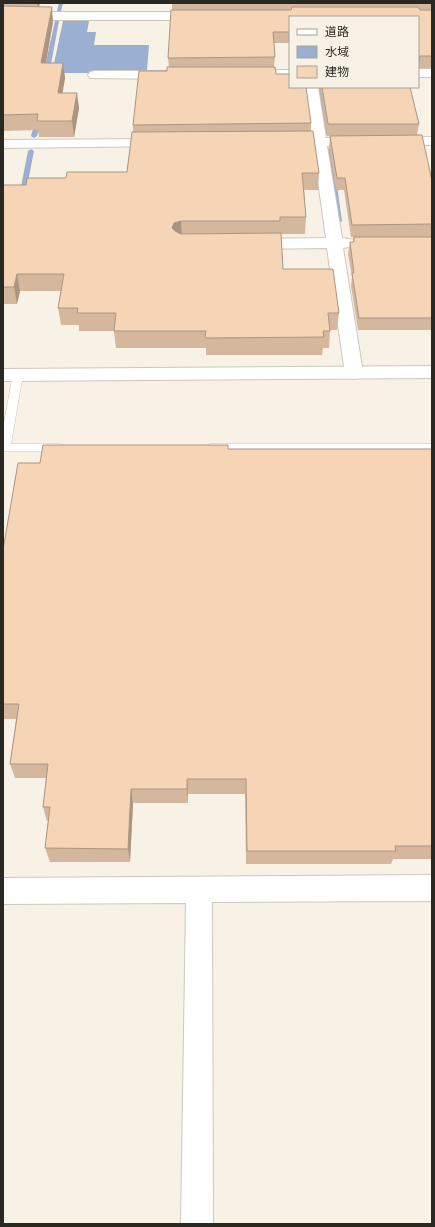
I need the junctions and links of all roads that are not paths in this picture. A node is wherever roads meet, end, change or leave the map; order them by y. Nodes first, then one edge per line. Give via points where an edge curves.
1 (68, 3) edge
2 (3, 16) edge
3 (65, 16) junction
4 (214, 16) edge
5 (419, 73) edge
6 (432, 73) edge
7 (236, 74) edge
8 (289, 74) edge
9 (95, 75) dead end
10 (181, 75) edge
11 (311, 88) edge
12 (272, 142) edge
13 (320, 142) junction
14 (432, 142) edge
15 (177, 143) edge
16 (3, 144) edge
17 (363, 243) edge
18 (236, 244) edge
19 (334, 244) junction
20 (432, 372) edge
21 (354, 373) junction
22 (11, 374) edge
23 (74, 448) edge
24 (198, 448) edge
25 (432, 448) edge
26 (432, 888) edge
27 (199, 890) junction
28 (3, 891) edge
29 (197, 1224) edge

1 - 3 street
2 - 3 street
3 - 4 street
5 - 6 street
7 - 8 street
9 - 10 street
11 - 13 street
12 - 13 street
13 - 14 street
13 - 19 street
15 - 16 street
17 - 19 street
18 - 19 street
19 - 21 street
20 - 21 street
21 - 22 street
22 - 23 lane via 5,448
24 - 25 lane
26 - 27 street
27 - 28 street
27 - 29 street

